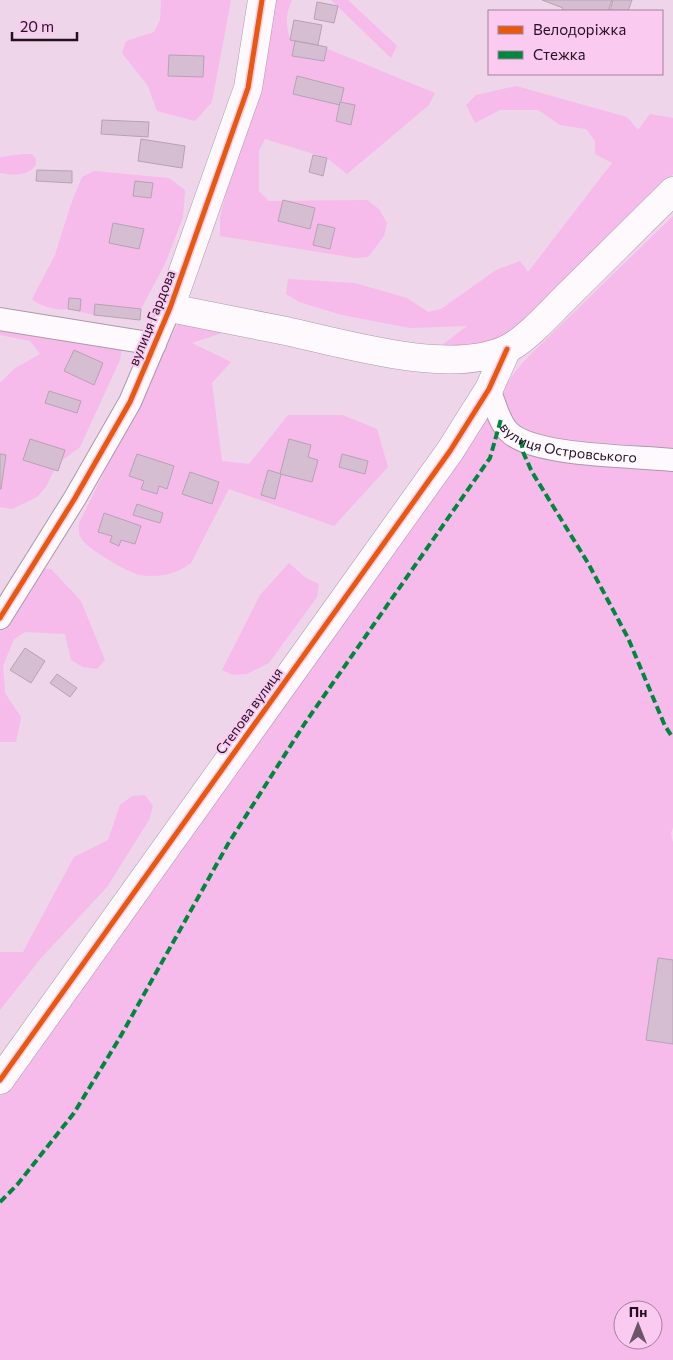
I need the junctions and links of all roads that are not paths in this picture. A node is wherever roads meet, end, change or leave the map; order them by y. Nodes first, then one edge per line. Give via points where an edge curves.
1 (262, 0) edge
2 (673, 191) edge
3 (170, 308) junction
4 (0, 319) edge
5 (155, 344) junction
6 (507, 349) junction
7 (489, 389) junction
8 (673, 460) edge
9 (0, 618) edge
10 (0, 1080) edge

1 - 3 street, вулиця Гардова via 248,88
2 - 6 street via 540,322
3 - 5 street, вулиця Гардова
3 - 6 street via 415,357 472,358
4 - 5 street
5 - 9 street, вулиця Гардова via 130,402
6 - 7 street, Степова вулиця
7 - 8 street, вулиця Островського via 500,419 509,432 521,440 572,452
7 - 10 street, Степова вулиця via 450,451

